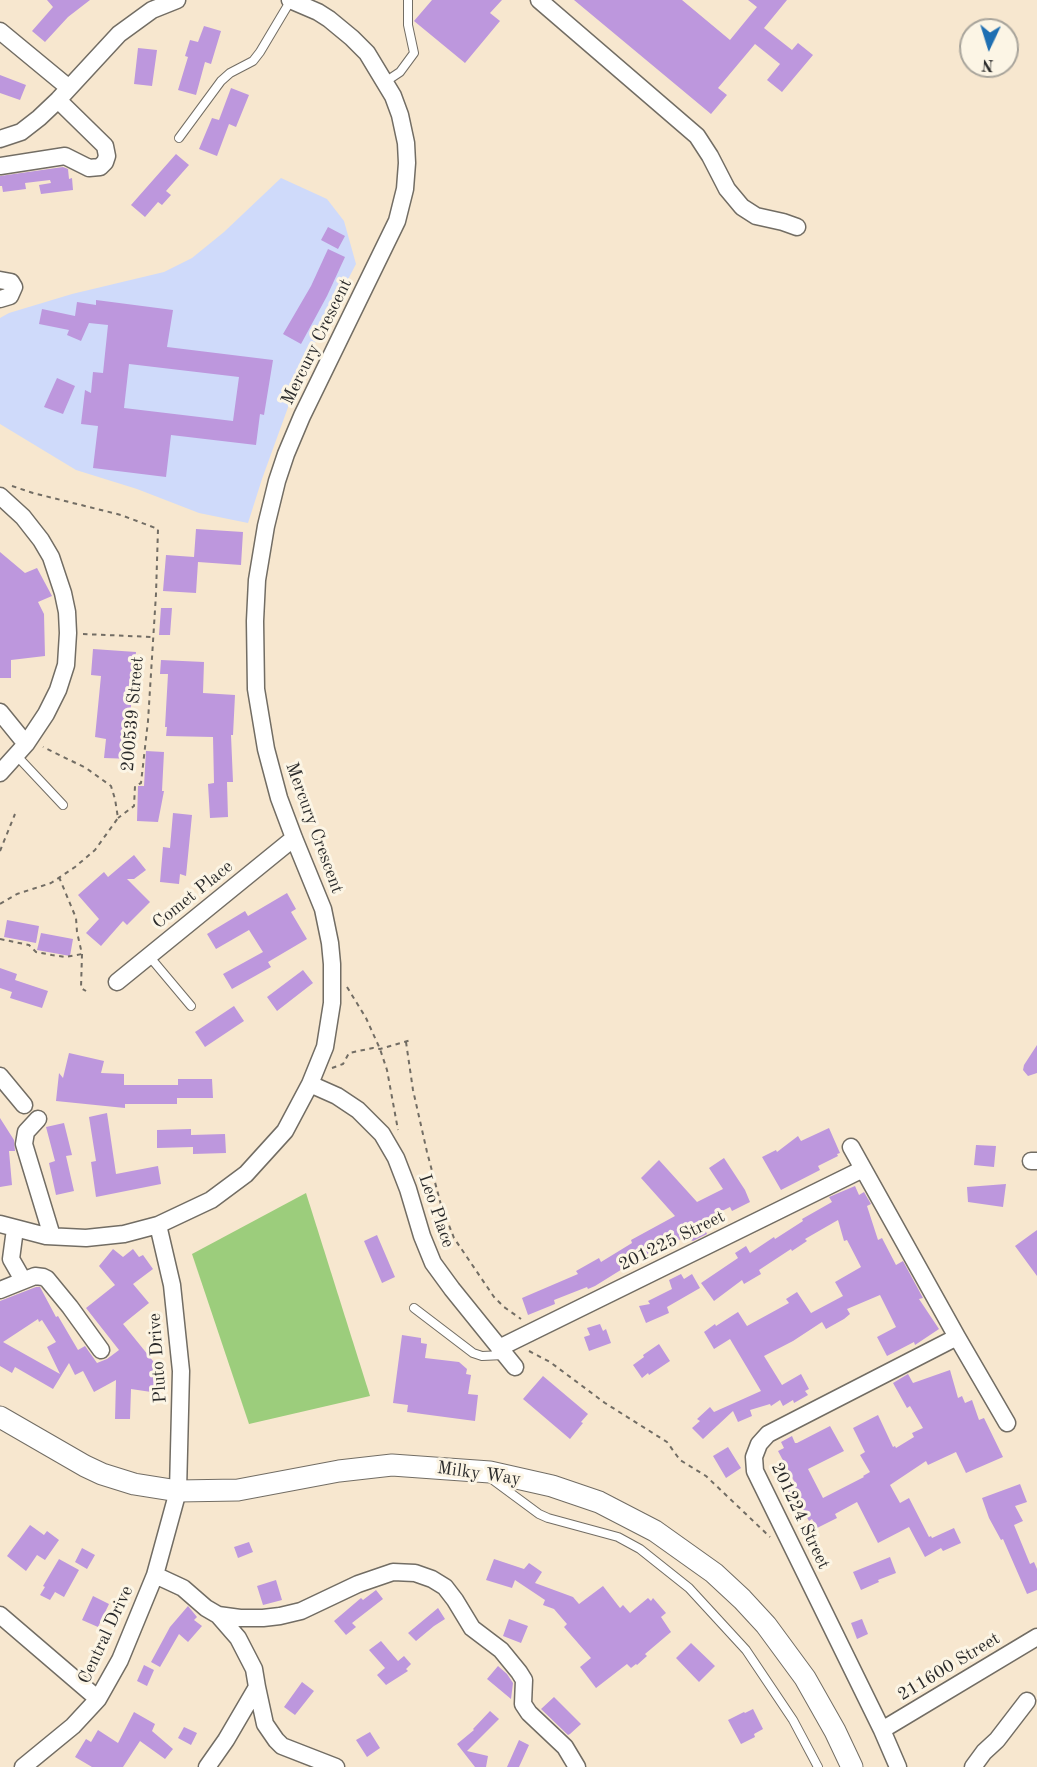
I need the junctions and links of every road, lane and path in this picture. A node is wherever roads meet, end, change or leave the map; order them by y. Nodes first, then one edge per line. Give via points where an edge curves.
1 (177, 0) edge
2 (291, 0) edge
3 (408, 0) edge
4 (539, 0) edge
5 (0, 31) edge
6 (385, 82) junction
7 (64, 94) junction
8 (179, 138) dead end
9 (0, 139) edge
10 (0, 166) edge
11 (797, 227) dead end
12 (0, 280) edge
13 (0, 299) edge
14 (3, 490) edge
15 (68, 633) junction
16 (153, 637) junction
17 (0, 712) edge
18 (24, 746) junction
19 (0, 773) edge
20 (63, 805) dead end
21 (15, 814) dead end
22 (118, 818) junction
23 (294, 838) junction
24 (0, 851) edge
25 (60, 877) junction
26 (0, 904) edge
27 (0, 939) edge
28 (82, 954) junction
29 (149, 956) junction
30 (332, 973) junction
31 (117, 982) dead end
32 (86, 991) dead end
33 (191, 1006) dead end
34 (411, 1041) dead end
35 (406, 1042) junction
36 (380, 1049) junction
37 (332, 1068) dead end
38 (0, 1076) edge
39 (310, 1084) junction
40 (24, 1105) dead end
41 (38, 1119) dead end
42 (399, 1137) dead end
43 (851, 1147) dead end
44 (862, 1169) junction
45 (158, 1225) junction
46 (8, 1226) edge
47 (52, 1236) junction
48 (23, 1280) junction
49 (0, 1290) edge
50 (414, 1308) dead end
51 (538, 1329) junction
52 (957, 1337) junction
53 (101, 1350) dead end
54 (507, 1353) junction
55 (0, 1417) edge
56 (1007, 1423) dead end
57 (482, 1472) junction
58 (177, 1491) junction
59 (794, 1551) junction
60 (155, 1575) junction
61 (0, 1615) edge
62 (218, 1616) junction
63 (1037, 1637) edge
64 (257, 1687) junction
65 (98, 1698) junction
66 (1027, 1701) dead end
67 (882, 1730) junction
68 (23, 1767) edge
69 (207, 1767) edge
70 (336, 1767) edge
71 (577, 1767) edge
72 (818, 1767) edge
73 (852, 1767) edge
74 (898, 1767) edge
75 (973, 1767) edge

1 - 7 street via 152,10 119,34
2 - 6 street, Mercury Crescent via 318,12 352,38
2 - 8 lane via 253,61 221,81
3 - 6 lane via 414,53 400,72
4 - 11 street via 697,136 727,189 742,207 756,216
5 - 7 street
6 - 23 street, Mercury Crescent via 400,115 406,143 402,205 286,454 266,526 257,580 255,651 260,718 279,798
7 - 9 street via 21,132
7 - 10 street via 105,146 105,162 89,168 65,156
12 - 13 street via 11,282 14,287 10,296
14 - 15 street via 51,557 63,593
14 - 16 path, 200539 Street via 33,493 121,515 158,529
15 - 16 path, 200539 Street
15 - 18 street via 66,665 58,690
16 - 22 path, 200539 Street via 141,783 135,786 134,806
17 - 18 street
18 - 19 street
18 - 20 lane
18 - 22 path via 86,768 111,786
21 - 24 path
22 - 25 path via 95,850
23 - 29 street, Comet Place
23 - 30 street, Mercury Crescent via 323,909
25 - 26 path
25 - 28 path via 76,918
27 - 28 path via 52,955
28 - 32 path via 81,988
29 - 31 street, Comet Place
29 - 33 lane
30 - 36 path via 352,993
30 - 39 street, Mercury Crescent via 325,1047
34 - 35 path
35 - 36 path
35 - 51 path via 427,1152 454,1238 498,1302
36 - 37 path via 349,1053 342,1064
36 - 42 path
38 - 40 street
39 - 45 street, Mercury Crescent via 285,1131 246,1174 211,1200
39 - 54 street, Leo Place via 358,1110 382,1134 396,1158 433,1263
41 - 47 street via 26,1132 24,1144
43 - 44 street
44 - 51 street, 201225 Street
44 - 52 street
45 - 47 street, Mercury Crescent via 86,1238
45 - 58 street, Pluto Drive via 172,1285 182,1371
46 - 47 street, Mercury Crescent
46 - 48 street via 11,1259
48 - 49 street
48 - 53 street via 39,1275 47,1279
50 - 54 lane via 473,1353
51 - 54 street, 201225 Street
52 - 56 street
52 - 59 street, 201224 Street via 768,1434 759,1444 754,1471
54 - 59 path via 550,1362 667,1443 680,1460 706,1476 768,1536
55 - 58 street, Milky Way via 102,1474
57 - 58 street, Milky Way via 392,1465 238,1490
57 - 72 lane via 539,1514 618,1537 640,1549 689,1588 746,1650 793,1720
57 - 73 street, Milky Way via 552,1486 599,1502 655,1531 714,1573 766,1625 805,1678
58 - 60 street, Central Drive
59 - 67 street, 201224 Street
60 - 62 street via 183,1588
60 - 65 street, Central Drive via 120,1660
61 - 65 street
62 - 64 street via 244,1648
62 - 71 street via 263,1618 300,1611 393,1572 415,1572 432,1578 445,1587 472,1628 501,1650 519,1672 524,1680 523,1704 564,1747
63 - 67 street, 211600 Street
64 - 69 street
64 - 70 street via 265,1724 276,1740 282,1746
65 - 68 street, Central Drive via 72,1726
66 - 75 street
67 - 74 street, 201224 Street

